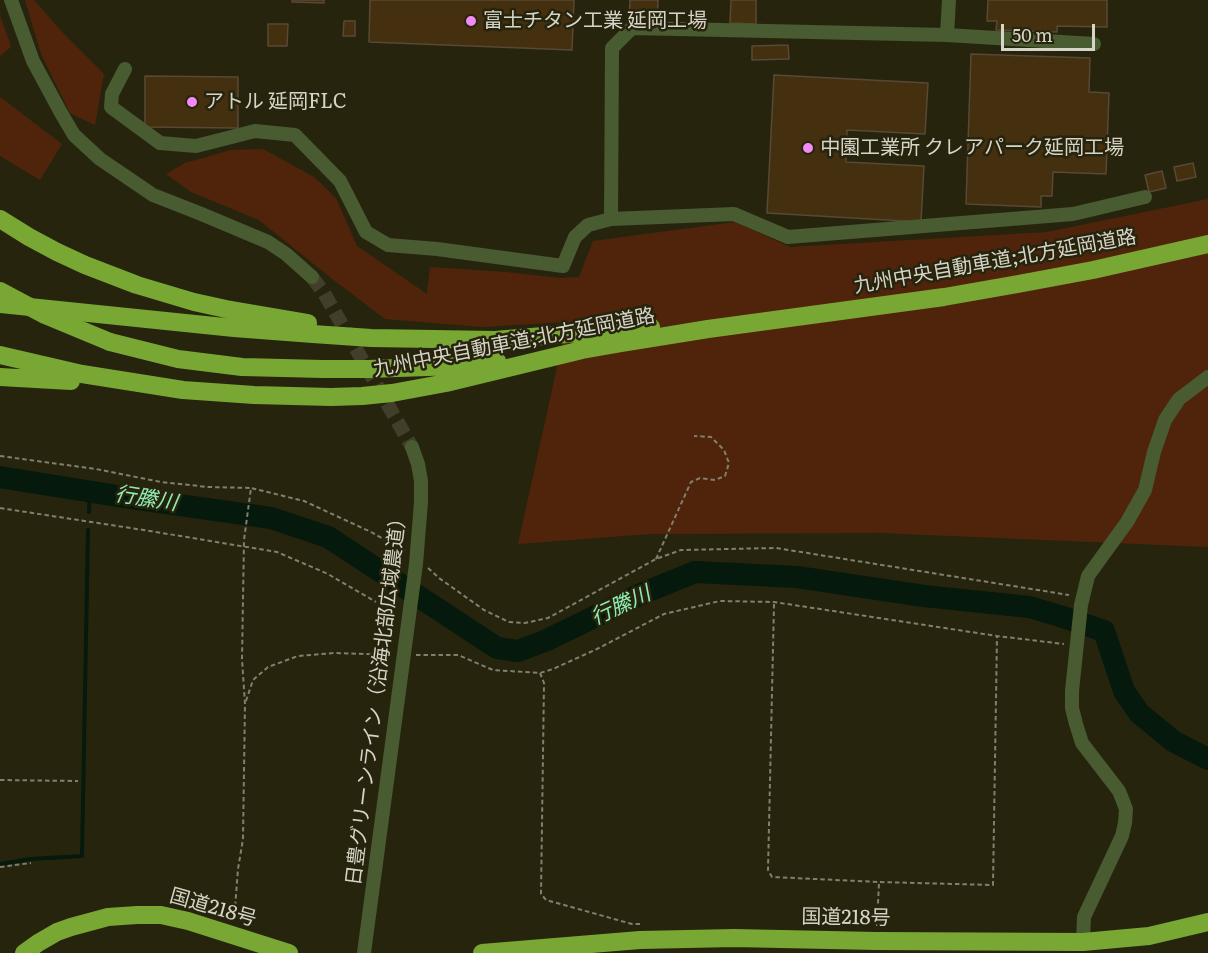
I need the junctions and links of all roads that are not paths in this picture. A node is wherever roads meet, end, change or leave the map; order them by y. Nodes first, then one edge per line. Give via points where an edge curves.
1 (11, 0) edge
2 (949, 0) edge
3 (947, 35) junction
4 (1094, 44) dead end
5 (125, 69) dead end
6 (1145, 197) dead end
7 (0, 219) edge
8 (610, 219) junction
9 (1208, 244) edge
10 (312, 277) tunnel mouth
11 (0, 291) edge
12 (0, 304) edge
13 (788, 318) junction
14 (569, 333) junction
15 (582, 350) junction
16 (0, 355) edge
17 (0, 377) edge
18 (1208, 377) edge
19 (183, 390) junction
20 (412, 447) tunnel mouth
21 (1208, 922) edge
22 (1083, 942) junction
23 (876, 947) edge
24 (364, 950) edge
25 (24, 953) edge
26 (289, 953) edge
27 (482, 953) edge

1 - 10 street via 33,61 61,113 75,135 100,159 153,195 268,242
2 - 3 street
3 - 4 street
3 - 8 street via 632,28 612,48
5 - 8 street via 112,94 111,107 160,143 196,146 255,131 295,135 340,181 366,232 388,245 563,266 575,237 588,225
6 - 8 street via 1073,214 788,237 734,214
7 - 14 highway via 57,252 111,276 226,309 377,330
9 - 13 highway, 九州中央自動車道;北方延岡道路 via 997,288
11 - 15 highway, bridge via 110,342 209,364 412,368
12 - 14 highway, 九州中央自動車道;北方延岡道路 via 371,338 495,340
13 - 14 highway, 九州中央自動車道;北方延岡道路
13 - 15 highway, 九州中央自動車道;北方延岡道路
15 - 19 highway, 九州中央自動車道;北方延岡道路 via 446,384 382,394 331,397
16 - 19 highway, 九州中央自動車道;北方延岡道路 via 82,374
17 - 19 highway
18 - 22 street via 1179,399 1165,420 1145,490 1088,576 1082,601 1072,708 1082,743 1119,791 1126,809 1122,836 1084,917
20 - 24 street, 日豊グリーンライン（沿海北部広域農道） via 421,481 416,560
21 - 22 highway, 国道218号 via 1149,936
22 - 23 highway, 国道218号
23 - 27 highway, 国道218号 via 734,939 640,940
25 - 26 highway, 国道218号 via 71,927 108,917 161,915

